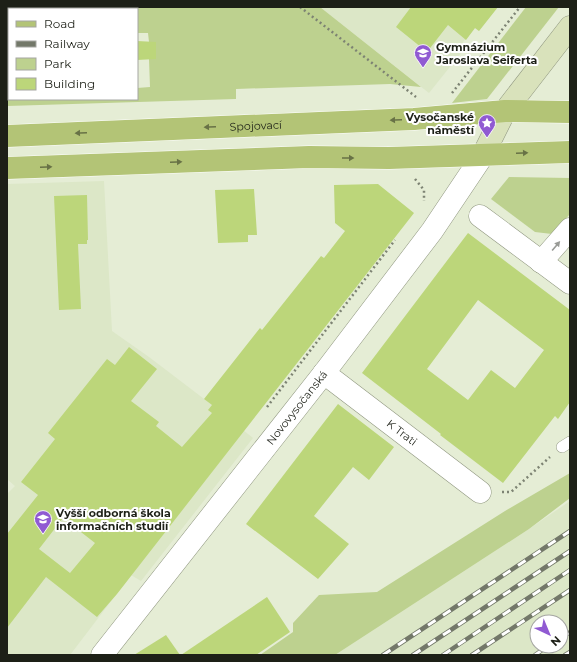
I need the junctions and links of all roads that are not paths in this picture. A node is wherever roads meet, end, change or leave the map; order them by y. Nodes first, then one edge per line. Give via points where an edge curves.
1 (570, 27) edge
2 (505, 111) junction
3 (570, 112) edge
4 (7, 136) edge
5 (570, 152) edge
6 (483, 155) junction
7 (7, 168) edge
8 (480, 216) dead end
9 (570, 229) edge
10 (542, 262) junction
11 (570, 283) edge
12 (324, 373) junction
13 (480, 492) road end
14 (102, 655) edge

1 - 2 main road
2 - 3 main road
2 -> 4 main road, Spojovací via 406,119
2 - 6 main road
6 -> 5 main road
7 -> 6 main road via 309,157
6 - 12 street, Novovysočanská via 432,231
8 - 10 street
10 -> 9 street
10 - 11 street
12 - 13 street, K Trati
12 - 14 street, Novovysočanská

